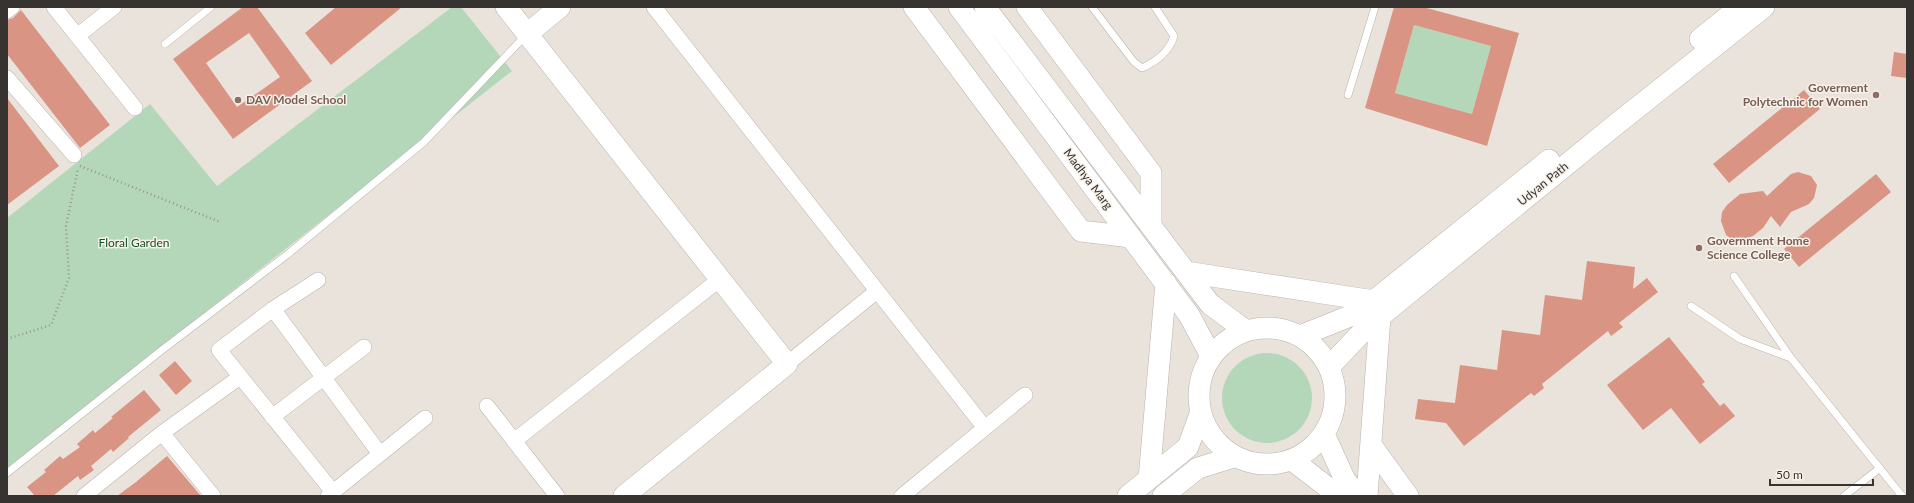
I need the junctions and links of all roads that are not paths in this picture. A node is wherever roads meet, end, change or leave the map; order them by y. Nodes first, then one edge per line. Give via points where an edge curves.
1 (12, 7) edge
2 (54, 7) edge
3 (114, 7) edge
4 (211, 7) edge
5 (560, 7) edge
6 (654, 7) edge
7 (914, 7) edge
8 (959, 7) edge
9 (985, 7) edge
10 (1027, 7) edge
11 (1092, 7) edge
12 (1155, 7) edge
13 (1375, 7) edge
14 (1740, 7) edge
15 (1764, 7) edge
16 (509, 8) edge
17 (7, 11) edge
18 (527, 34) junction
19 (77, 36) junction
20 (165, 44) dead end
21 (7, 78) edge
22 (1348, 95) dead end
23 (135, 108) dead end
24 (74, 155) dead end
25 (1151, 226) junction
26 (1131, 238) junction
27 (1186, 272) junction
28 (1734, 276) dead end
29 (720, 279) junction
30 (318, 280) dead end
31 (1166, 283) junction
32 (877, 291) junction
33 (1691, 306) dead end
34 (273, 309) junction
35 (1377, 309) junction
36 (1246, 331) junction
37 (1300, 336) junction
38 (364, 347) dead end
39 (1211, 356) junction
40 (1791, 358) junction
41 (787, 364) junction
42 (1329, 367) junction
43 (240, 377) junction
44 (324, 377) junction
45 (1025, 395) dead end
46 (487, 406) dead end
47 (1200, 414) junction
48 (272, 417) junction
49 (425, 418) dead end
50 (985, 428) junction
51 (162, 433) junction
52 (1324, 434) junction
53 (514, 441) junction
54 (1371, 445) junction
55 (380, 454) junction
56 (1234, 457) junction
57 (1292, 460) junction
58 (1880, 468) junction
59 (7, 473) edge
60 (1149, 479) junction
61 (330, 494) edge
62 (84, 496) edge
63 (213, 496) edge
64 (557, 496) edge
65 (624, 496) edge
66 (902, 496) edge
67 (1128, 496) edge
68 (1163, 496) edge
69 (1336, 496) edge
70 (1358, 496) edge
71 (1367, 496) edge
72 (1408, 496) edge
73 (1844, 496) edge
74 (1902, 496) edge

1 - 17 street
2 - 19 street
3 - 19 street
4 - 20 lane
5 - 18 main road
6 - 32 street
7 - 26 main road via 1081,231
8 - 26 main road, Madhya Marg
9 - 25 main road, Madhya Marg
10 - 25 main road via 1151,173
11 - 12 lane via 1134,62 1142,68 1163,54 1172,44 1174,36
13 - 22 lane
14 - 35 main road, Udyan Path
15 - 35 main road, Udyan Path
16 - 18 main road
18 - 29 main road
18 - 59 lane via 424,142 288,254
19 - 23 street
21 - 24 street
25 - 27 main road, Madhya Marg
26 - 31 main road, Madhya Marg
27 - 35 main road
27 - 36 main road, Madhya Marg via 1210,304
28 - 40 lane
29 - 41 main road
29 - 53 street
30 - 34 street
31 - 39 main road, Madhya Marg via 1189,315
31 - 60 main road
32 - 41 street
32 - 50 street
33 - 40 lane via 1740,339
34 - 43 street via 219,350
34 - 44 street
35 - 37 main road, Udyan Path via 1360,312
35 - 42 main road, Udyan Path via 1367,327
35 - 54 main road
36 - 37 main road via 1282,329
36 - 39 main road via 1230,338
37 - 42 main road via 1310,342
38 - 44 street
39 - 47 main road via 1201,375 1198,405
40 - 58 lane
41 - 65 main road
42 - 52 main road via 1335,386 1335,407
43 - 48 street
43 - 51 street
44 - 48 street
44 - 55 street
45 - 50 street
46 - 53 street
47 - 56 main road via 1205,428
47 - 60 main road via 1188,447
48 - 61 street
49 - 55 street
50 - 66 street
51 - 62 street
51 - 63 street
52 - 57 main road via 1304,454
52 - 70 main road via 1345,480
53 - 64 street
54 - 71 main road
54 - 72 main road
55 - 61 street
56 - 57 main road via 1265,465
56 - 68 main road via 1198,468
57 - 69 main road
58 - 73 lane
58 - 74 lane
60 - 67 main road

